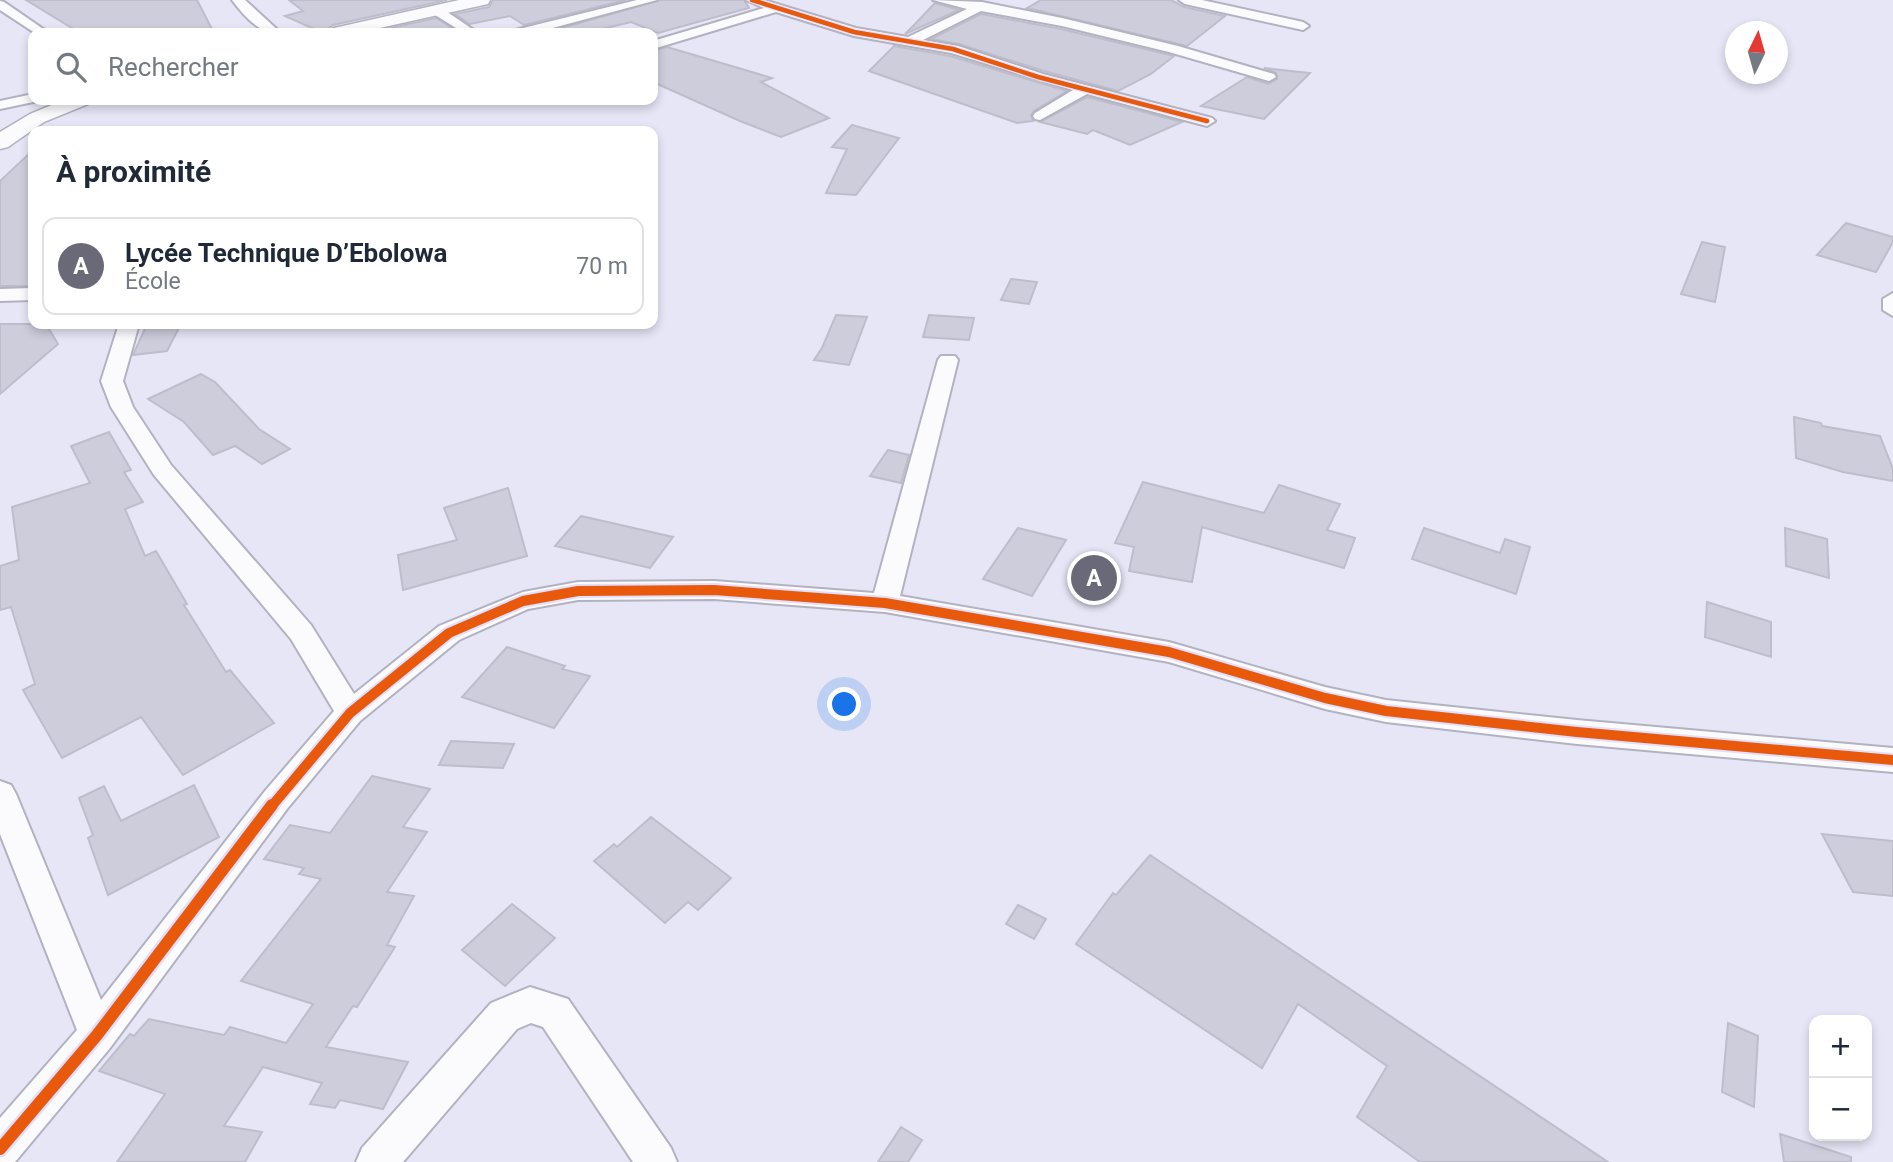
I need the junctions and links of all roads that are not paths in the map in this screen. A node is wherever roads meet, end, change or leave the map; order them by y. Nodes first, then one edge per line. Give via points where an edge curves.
1 (239, 0) edge
2 (482, 0) edge
3 (651, 0) edge
4 (752, 0) edge
5 (939, 0) edge
6 (993, 0) edge
7 (1185, 0) edge
8 (0, 5) edge
9 (775, 8) junction
10 (979, 8) junction
11 (436, 10) junction
12 (1303, 26) dead end
13 (35, 28) edge
14 (268, 28) edge
15 (356, 28) edge
16 (464, 28) edge
17 (540, 28) edge
18 (911, 41) junction
19 (658, 43) edge
20 (1269, 77) dead end
21 (1085, 89) junction
22 (28, 98) edge
23 (0, 105) edge
24 (69, 105) edge
25 (1040, 116) dead end
26 (1207, 121) dead end
27 (0, 142) edge
28 (0, 295) edge
29 (28, 295) edge
30 (1893, 299) edge
31 (1893, 310) edge
32 (128, 329) edge
33 (948, 360) dead end
34 (885, 603) junction
35 (350, 713) junction
36 (1893, 760) edge
37 (0, 794) edge
38 (97, 1035) junction
39 (0, 1149) edge
40 (376, 1162) edge
41 (657, 1162) edge

1 - 14 street
2 - 11 street
3 - 17 street
4 - 9 street
5 - 10 street
6 - 10 street
7 - 12 street
8 - 13 street
9 - 18 street via 854,33
9 - 19 street
10 - 18 street
10 - 20 street via 1075,25
11 - 15 street
11 - 16 street
18 - 21 street
21 - 25 street
21 - 26 street
22 - 23 street
24 - 27 street via 37,118
28 - 29 street
30 - 31 street
32 - 35 street via 112,381 122,407 162,470 301,632
33 - 34 street
34 - 35 street via 714,590 578,592 523,601 449,633
34 - 36 street via 1169,652 1386,711
35 - 38 street via 276,800
37 - 38 street
38 - 39 street
40 - 41 street via 504,1016 530,1006 555,1012

